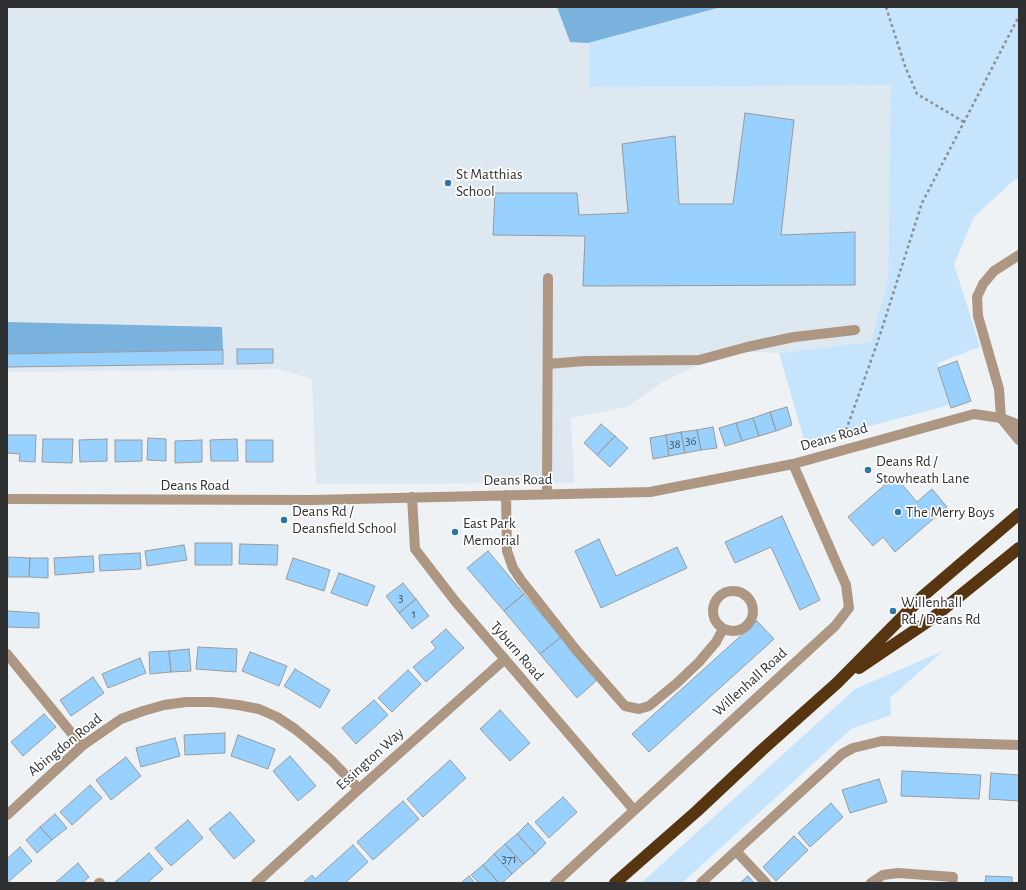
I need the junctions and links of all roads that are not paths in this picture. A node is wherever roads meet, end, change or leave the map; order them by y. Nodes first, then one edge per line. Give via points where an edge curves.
1 (1019, 255) edge
2 (548, 278) dead end
3 (855, 330) dead end
4 (548, 364) junction
5 (1000, 418) junction
6 (1019, 418) edge
7 (1019, 425) edge
8 (1019, 440) edge
9 (793, 464) junction
10 (547, 494) junction
11 (506, 495) junction
12 (412, 497) junction
13 (7, 499) edge
14 (1019, 514) edge
15 (1019, 548) edge
16 (723, 629) junction
17 (7, 654) edge
18 (505, 659) junction
19 (837, 683) junction
20 (82, 746) junction
21 (1019, 746) edge
22 (358, 789) junction
23 (634, 810) junction
24 (7, 815) edge
25 (736, 851) junction
26 (256, 883) edge
27 (555, 883) edge
28 (615, 883) edge
29 (701, 883) edge
30 (766, 883) edge
31 (871, 883) edge
32 (952, 883) edge

1 - 5 street via 994,271 982,284 977,297 978,316 999,388
2 - 4 street
3 - 4 street via 747,346 699,360 585,361
4 - 10 street
5 - 6 street
5 - 7 street, Deans Road
5 - 8 street
5 - 9 street, Deans Road via 974,414
9 - 10 street, Deans Road via 650,492
9 - 23 street, Willenhall Road via 846,586 849,608 835,626
10 - 11 street, Deans Road
11 - 12 street, Deans Road
11 - 16 street via 507,551 513,568 577,651 625,706 639,709 648,706 699,662
12 - 13 street, Deans Road via 312,500
12 - 18 street, Tyburn Road via 415,548 455,601
14 - 19 highway via 923,596
15 - 19 highway via 930,620
16 - 16 street via 714,620 715,601 724,592 743,593 752,603 749,624 737,631
17 - 20 street
18 - 22 street, Essington Way
18 - 23 street, Tyburn Road
19 - 28 highway
20 - 22 street, Abingdon Road via 121,719 164,705 212,702 238,705 259,709 295,729 331,760
20 - 24 street, Abingdon Road
21 - 25 street via 882,741 853,748 842,754
22 - 26 street, Essington Way
23 - 27 street, Willenhall Road
25 - 29 street
25 - 30 street
31 - 32 street via 883,875 898,873 953,877

